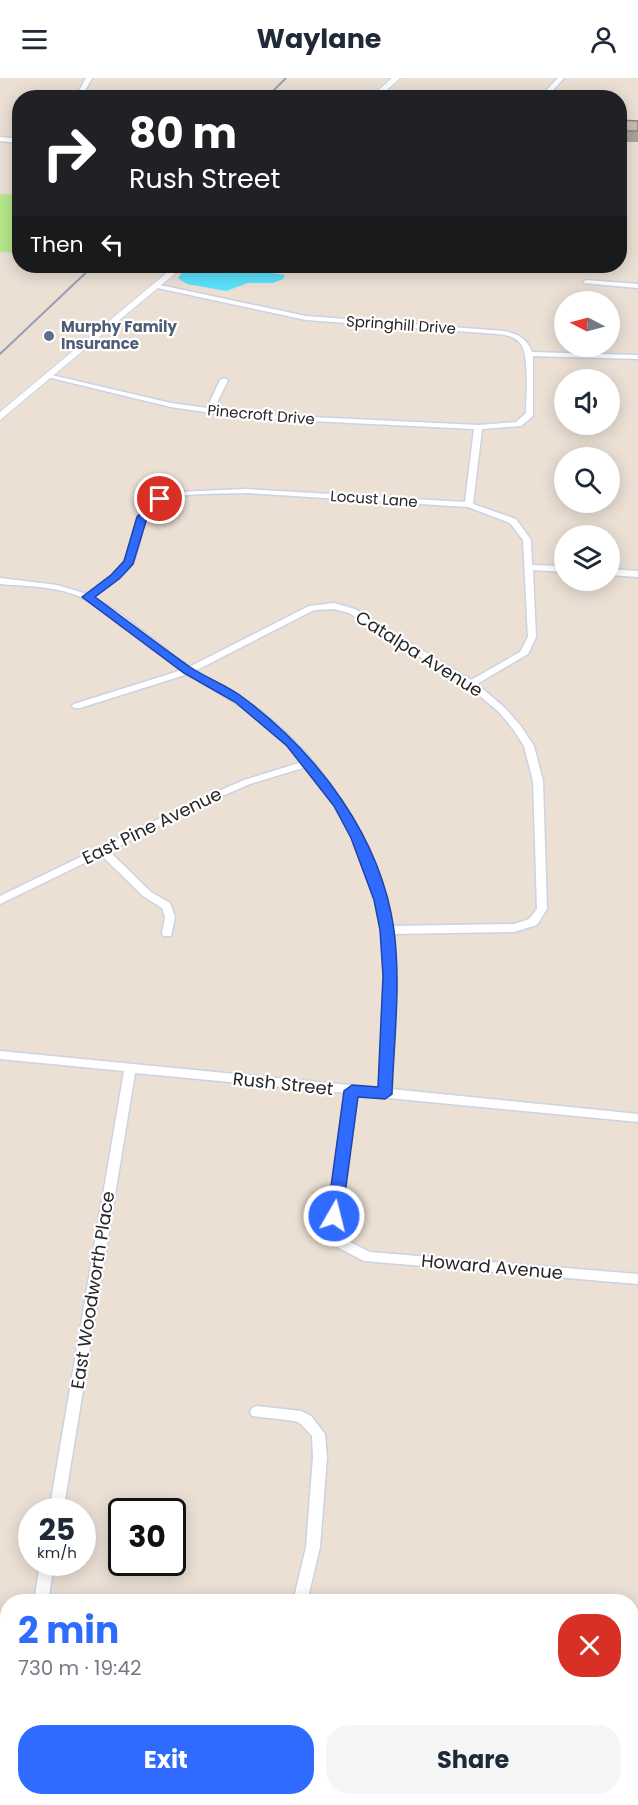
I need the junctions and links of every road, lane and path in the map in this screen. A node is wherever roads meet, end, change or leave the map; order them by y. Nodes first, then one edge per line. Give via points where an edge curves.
1 (396, 78) edge
2 (561, 78) edge
3 (382, 90) edge
4 (550, 90) edge
5 (171, 273) edge
6 (586, 282) dead end
7 (155, 286) junction
8 (638, 286) edge
9 (529, 354) junction
10 (638, 357) edge
11 (47, 376) junction
12 (224, 380) dead end
13 (208, 412) junction
14 (0, 417) edge
15 (478, 427) junction
16 (469, 505) junction
17 (529, 567) junction
18 (554, 568) edge
19 (620, 573) edge
20 (638, 574) edge
21 (0, 581) edge
22 (88, 597) junction
23 (188, 670) junction
24 (471, 684) junction
25 (77, 705) dead end
26 (309, 764) junction
27 (102, 850) junction
28 (0, 900) edge
29 (387, 930) junction
30 (166, 933) dead end
31 (0, 1055) edge
32 (130, 1068) junction
33 (352, 1091) junction
34 (385, 1094) junction
35 (638, 1118) edge
36 (638, 1279) edge
37 (257, 1412) dead end
38 (58, 1498) edge
39 (45, 1576) edge
40 (42, 1594) edge
41 (302, 1594) edge

1 - 3 main road
2 - 4 street
5 - 7 main road
6 - 8 street
7 - 9 street, Springhill Drive via 306,318 505,333 521,338
7 - 11 main road
9 - 10 street
9 - 15 street, Pinecroft Drive via 530,414 518,424
11 - 13 street, Pinecroft Drive
11 - 14 main road
12 - 13 street
13 - 15 street, Pinecroft Drive
15 - 16 street
16 - 17 street, Locust Lane via 513,521 527,540
16 - 22 street, Locust Lane via 247,491 177,494 149,507 142,517 129,562
17 - 18 street
17 - 24 street, Locust Lane via 530,646 515,660
19 - 20 street
21 - 22 street via 52,586
22 - 23 street
23 - 24 street, Catalpa Avenue via 312,608 334,606 361,616
23 - 25 street, Catalpa Avenue
23 - 26 street via 258,714
24 - 29 street, Catalpa Avenue via 517,727 535,764 542,909 533,922 506,928
26 - 27 street, East Pine Avenue via 231,788
26 - 29 street via 358,838 375,880
27 - 28 street, East Pine Avenue
27 - 30 street via 147,894 166,906 170,917
29 - 34 street via 390,976
31 - 32 street, Rush Street
32 - 33 street, Rush Street
32 - 38 street, East Woodworth Place
33 - 34 street, Rush Street
33 - 36 street, Howard Avenue via 334,1216 341,1243 368,1257
34 - 35 street, Rush Street
37 - 41 street via 296,1415 318,1434 320,1457 313,1547
39 - 40 street

